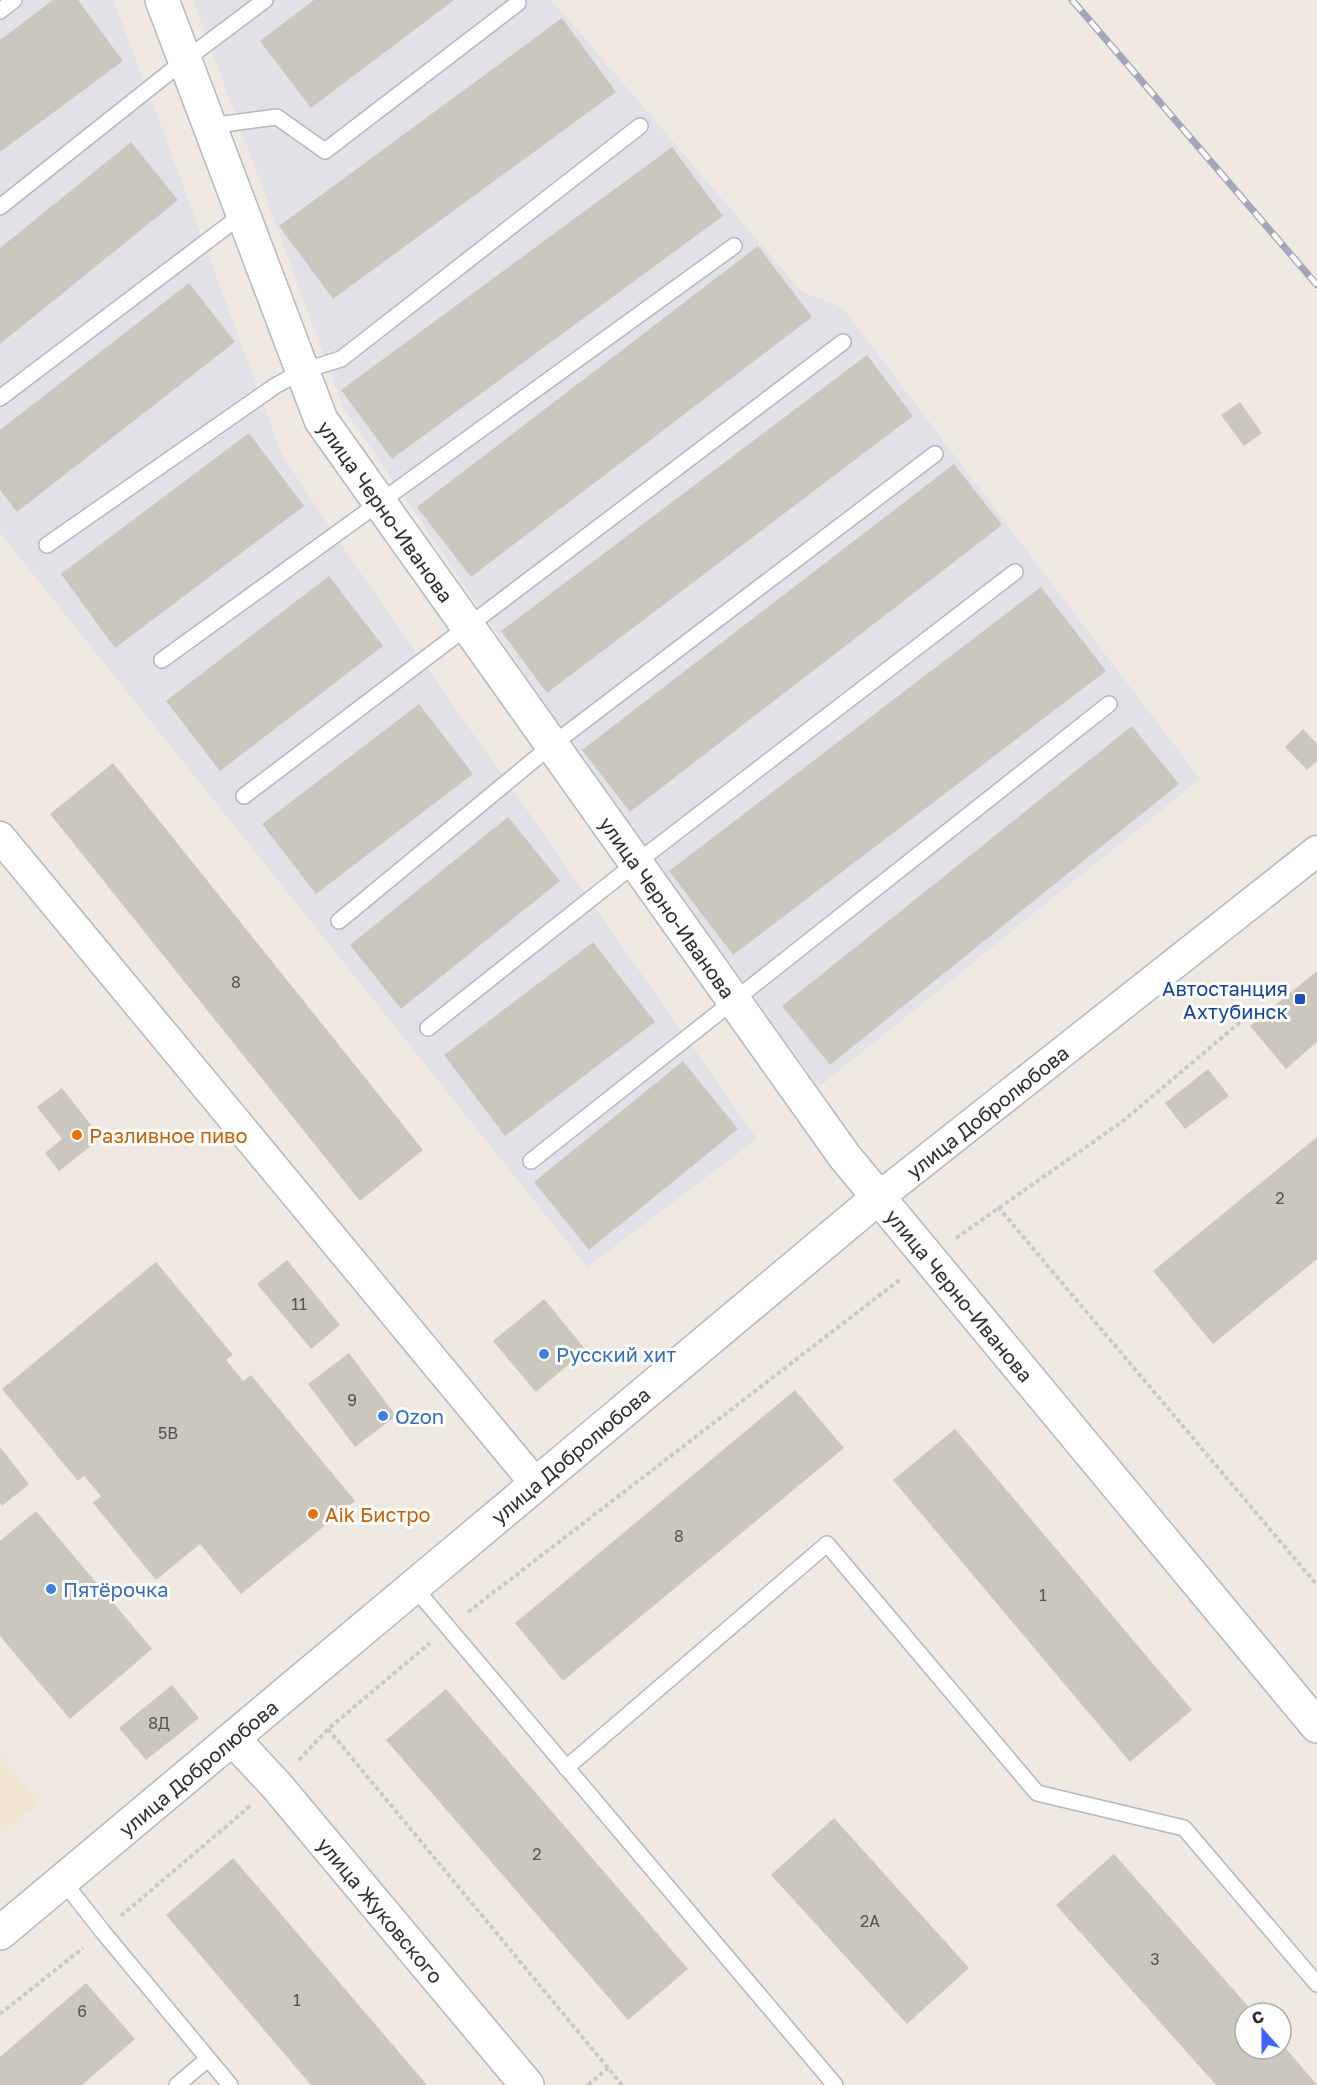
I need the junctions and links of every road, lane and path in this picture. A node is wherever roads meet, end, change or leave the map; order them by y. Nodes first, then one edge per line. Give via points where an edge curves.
1 (14, 0) edge
2 (162, 0) edge
3 (265, 0) edge
4 (518, 3) dead end
5 (0, 11) edge
6 (185, 60) junction
7 (209, 126) junction
8 (640, 126) dead end
9 (0, 207) edge
10 (243, 214) junction
11 (734, 246) dead end
12 (843, 342) dead end
13 (302, 371) junction
14 (0, 398) edge
15 (935, 454) dead end
16 (380, 504) junction
17 (47, 545) dead end
18 (1015, 572) dead end
19 (467, 625) junction
20 (162, 660) dead end
21 (1109, 704) dead end
22 (552, 745) junction
23 (244, 796) dead end
24 (0, 837) edge
25 (1317, 851) edge
26 (636, 863) junction
27 (339, 921) dead end
28 (735, 1001) junction
29 (1251, 1012) dead end
30 (428, 1028) dead end
31 (531, 1161) dead end
32 (879, 1197) junction
33 (998, 1207) junction
34 (930, 1257) junction
35 (535, 1483) junction
36 (1317, 1585) edge
37 (413, 1586) junction
38 (448, 1628) junction
39 (1317, 1726) edge
40 (328, 1729) junction
41 (233, 1739) junction
42 (566, 1768) junction
43 (276, 1785) junction
44 (63, 1881) junction
45 (102, 1932) junction
46 (0, 1933) edge
47 (1317, 1984) edge
48 (0, 2014) edge
49 (208, 2059) junction
50 (608, 2068) junction
51 (177, 2085) edge
52 (230, 2085) edge
53 (526, 2085) edge
54 (588, 2085) edge
55 (622, 2085) edge
56 (836, 2085) edge

1 - 5 lane
2 - 6 main road, улица Черно-Иванова
3 - 6 lane
4 - 7 lane via 325,151 277,117
6 - 7 main road, улица Черно-Иванова
6 - 9 lane
7 - 10 main road, улица Черно-Иванова
8 - 13 lane via 341,359
10 - 13 main road, улица Черно-Иванова
10 - 14 lane
11 - 16 lane
12 - 19 lane
13 - 16 main road, улица Черно-Иванова via 321,420
13 - 17 lane
15 - 22 lane
16 - 19 main road, улица Черно-Иванова
16 - 20 lane
18 - 26 lane
19 - 22 main road, улица Черно-Иванова
19 - 23 lane
21 - 28 lane
22 - 26 main road, улица Черно-Иванова
22 - 27 lane
24 - 35 street
25 - 32 street, улица Добролюбова
26 - 28 main road, улица Черно-Иванова
26 - 30 lane
28 - 31 lane
28 - 32 main road, улица Черно-Иванова via 845,1157
29 - 33 path via 1123,1121
32 - 34 main road, улица Черно-Иванова
32 - 35 main road, улица Добролюбова
33 - 34 path
33 - 36 path
34 - 38 path
34 - 39 main road, улица Черно-Иванова
35 - 37 main road, улица Добролюбова
37 - 38 lane
37 - 41 main road, улица Добролюбова
38 - 40 path
38 - 42 lane
40 - 43 path
40 - 50 path
41 - 43 main road, улица Жуковского
41 - 44 main road, улица Добролюбова
42 - 47 lane via 827,1544 1037,1793 1184,1828
42 - 56 lane
43 - 45 path
43 - 53 main road, улица Жуковского
44 - 45 lane
44 - 46 main road, улица Добролюбова
45 - 48 path
45 - 49 lane
49 - 51 lane
49 - 52 lane
50 - 54 path
50 - 55 path

